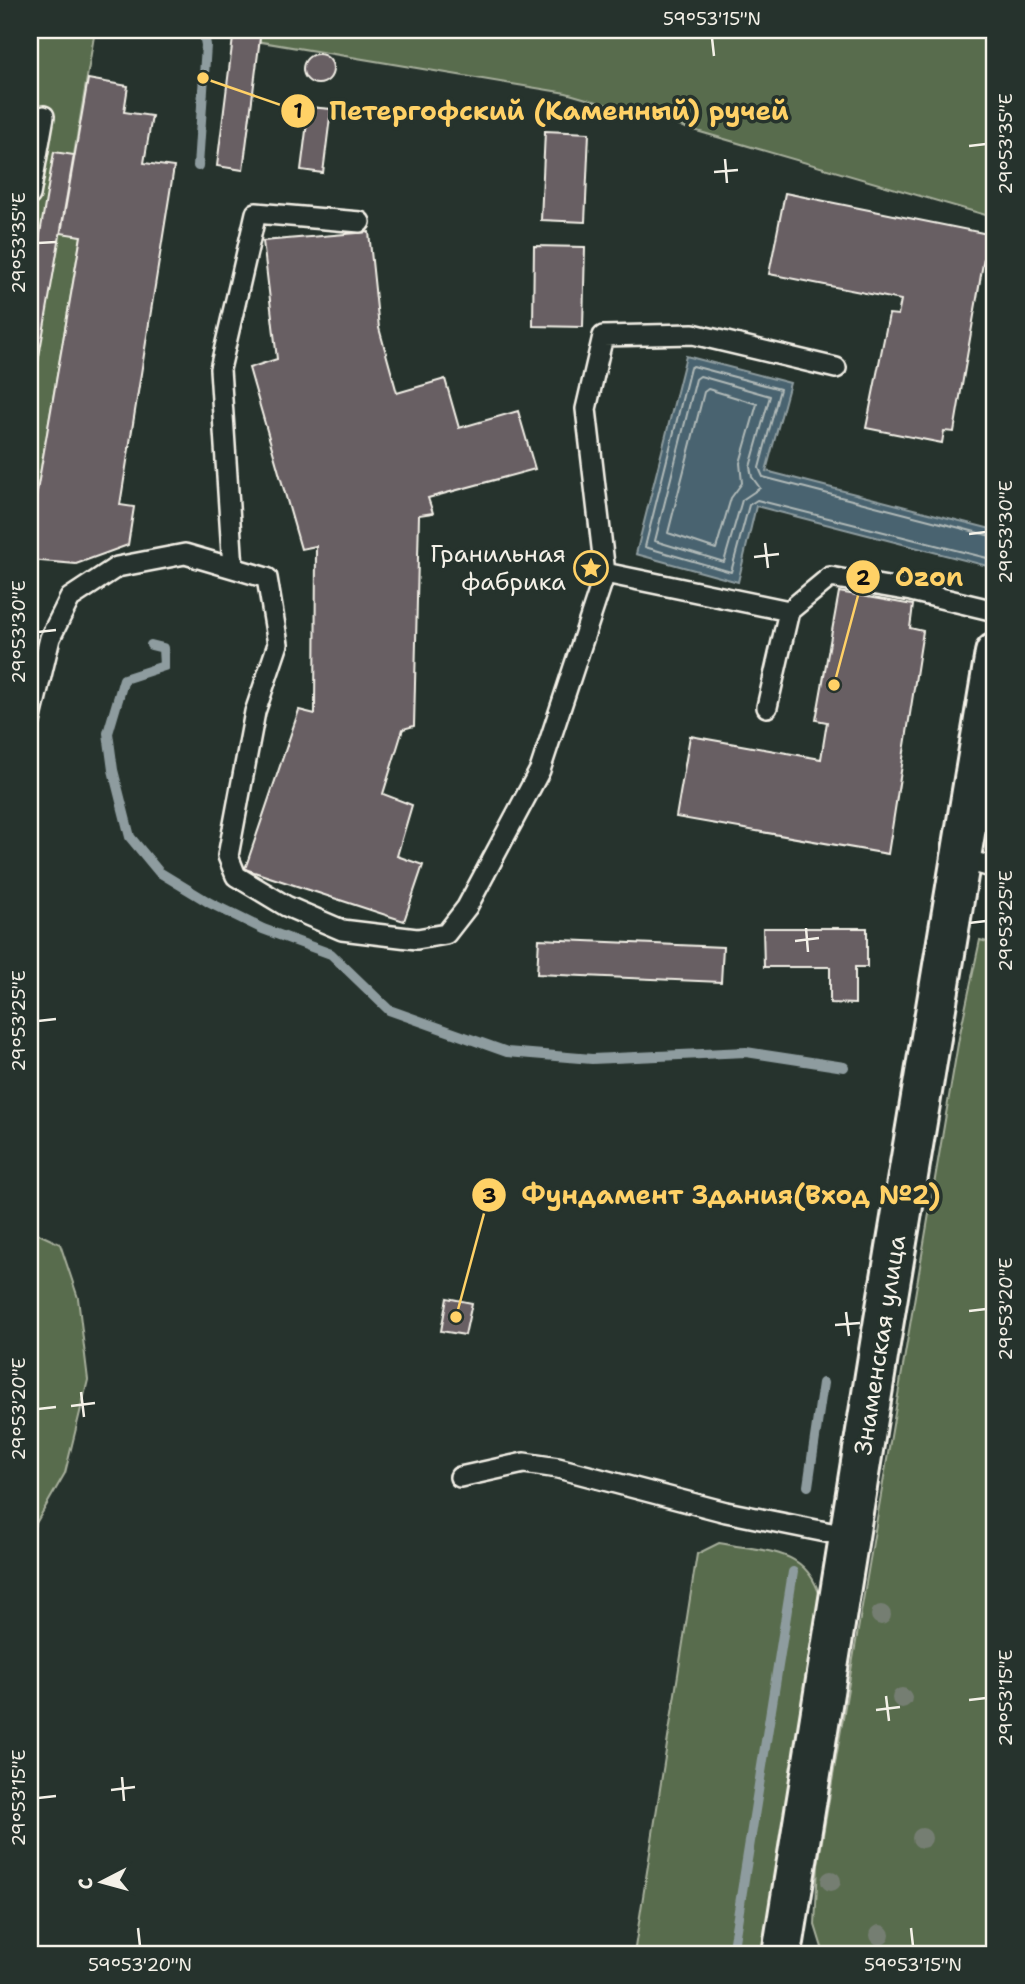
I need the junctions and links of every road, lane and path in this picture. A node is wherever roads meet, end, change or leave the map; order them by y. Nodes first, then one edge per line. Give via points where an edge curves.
1 (44, 116) dead end
2 (30, 195) edge
3 (360, 222) dead end
4 (836, 368) dead end
5 (233, 568) junction
6 (605, 573) junction
7 (789, 611) junction
8 (995, 611) edge
9 (995, 653) edge
10 (768, 707) dead end
11 (30, 722) edge
12 (978, 863) edge
13 (460, 1477) dead end
14 (851, 1537) junction
15 (782, 1954) edge

1 - 2 lane
3 - 5 lane via 256,214 220,369
4 - 6 lane via 693,334 603,336 586,409
5 - 6 lane via 267,579 278,644 255,712 235,817 228,856 236,876 342,930 417,939 446,934 467,908 540,770
5 - 11 lane via 185,554 117,567 70,597 50,638
6 - 7 lane
7 - 8 lane via 830,577
7 - 10 lane
9 - 12 street, Знаменская улица
12 - 14 street, Знаменская улица
13 - 14 lane via 524,1463 558,1468 713,1509
14 - 15 street, Знаменская улица

